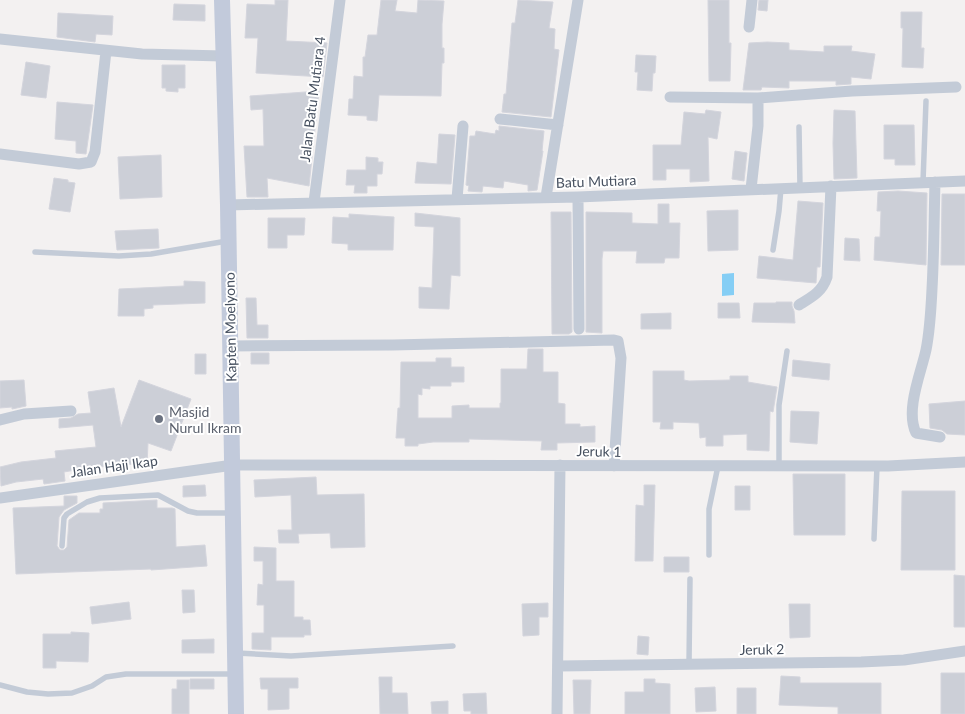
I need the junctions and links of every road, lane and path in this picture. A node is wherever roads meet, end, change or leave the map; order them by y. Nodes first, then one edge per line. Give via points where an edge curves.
1 (222, 0) edge
2 (340, 0) edge
3 (578, 0) edge
4 (752, 0) edge
5 (749, 27) dead end
6 (0, 39) edge
7 (106, 51) junction
8 (223, 56) junction
9 (956, 87) dead end
10 (670, 97) dead end
11 (758, 98) junction
12 (926, 101) dead end
13 (500, 120) dead end
14 (558, 125) junction
15 (463, 126) dead end
16 (799, 127) dead end
17 (0, 154) edge
18 (965, 181) edge
19 (923, 182) junction
20 (935, 182) junction
21 (831, 186) junction
22 (800, 187) junction
23 (781, 188) junction
24 (751, 189) junction
25 (546, 197) junction
26 (578, 197) junction
27 (456, 199) junction
28 (314, 202) junction
29 (228, 205) junction
30 (229, 241) junction
31 (772, 250) dead end
32 (36, 252) dead end
33 (799, 305) dead end
34 (579, 329) dead end
35 (230, 346) junction
36 (787, 351) dead end
37 (71, 410) dead end
38 (0, 420) edge
39 (940, 437) dead end
40 (965, 462) edge
41 (233, 465) junction
42 (560, 465) junction
43 (614, 466) junction
44 (718, 466) junction
45 (779, 466) junction
46 (877, 466) junction
47 (0, 498) edge
48 (233, 513) junction
49 (874, 539) dead end
50 (62, 546) dead end
51 (709, 555) dead end
52 (690, 579) dead end
53 (453, 646) dead end
54 (965, 651) edge
55 (235, 653) junction
56 (689, 664) junction
57 (559, 666) junction
58 (235, 674) junction
59 (0, 684) edge
60 (236, 714) edge
61 (557, 714) edge

1 - 8 street, Kapten Moelyono
2 - 28 street, Jalan Batu Mutiara 4
3 - 14 street
4 - 5 street
6 - 7 street
7 - 8 street
7 - 17 street via 95,152 91,162 79,164
8 - 29 street, Kapten Moelyono
9 - 11 street
10 - 11 street
11 - 24 street
12 - 19 lane
13 - 14 street
14 - 25 street
15 - 27 street
16 - 22 lane
18 - 20 street, Batu Mutiara
19 - 20 street, Batu Mutiara
19 - 21 street, Batu Mutiara
20 - 39 street via 930,324 913,418 916,432
21 - 22 street, Batu Mutiara
21 - 33 street via 827,277 818,293
22 - 23 street, Batu Mutiara
23 - 24 street, Batu Mutiara
23 - 31 lane
24 - 26 street, Batu Mutiara
25 - 26 street, Batu Mutiara
25 - 27 street, Batu Mutiara
26 - 34 street
27 - 28 street, Batu Mutiara
28 - 29 street, Batu Mutiara
29 - 30 street, Kapten Moelyono
30 - 32 lane via 119,256
30 - 35 street, Kapten Moelyono
35 - 41 street, Kapten Moelyono
35 - 43 street via 618,341 621,358
36 - 45 lane via 779,405
37 - 38 street via 24,414
40 - 46 street, Jeruk 1
41 - 42 street, Jeruk 1
41 - 47 street, Jalan Haji Ikap
41 - 48 street, Kapten Moelyono
42 - 43 street, Jeruk 1
42 - 57 street
43 - 44 street, Jeruk 1
44 - 45 street, Jeruk 1
44 - 51 lane via 709,509
45 - 46 street, Jeruk 1
46 - 49 lane
48 - 50 lane via 188,511 158,495 100,498 67,514
48 - 55 street, Kapten Moelyono
52 - 56 lane
53 - 55 lane via 291,656
54 - 56 street, Jeruk 2 via 874,662
55 - 58 street, Kapten Moelyono
56 - 57 street, Jeruk 2
57 - 61 street
58 - 59 lane via 126,674 106,677 72,693 26,692
58 - 60 street, Kapten Moelyono

